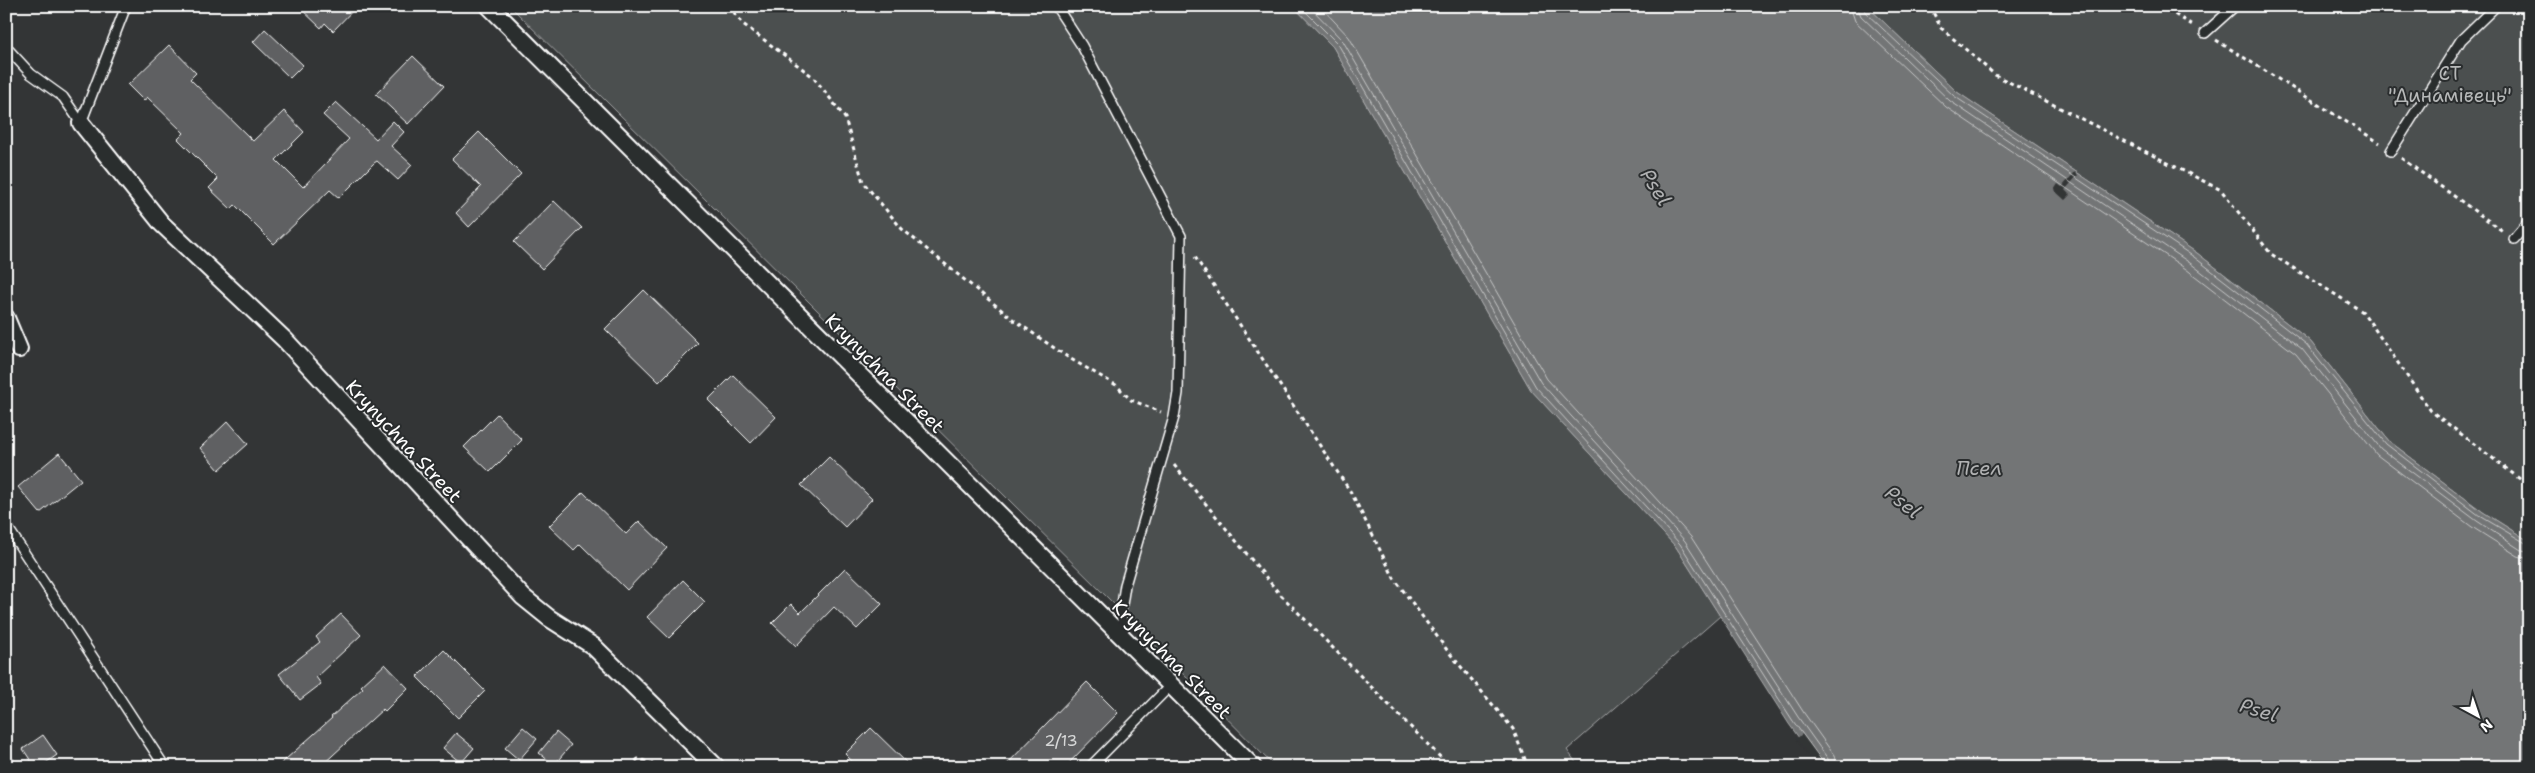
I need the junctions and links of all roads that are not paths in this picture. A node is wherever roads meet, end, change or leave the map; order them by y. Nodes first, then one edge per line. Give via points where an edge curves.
1 (126, 6) edge
2 (489, 6) edge
3 (1056, 6) edge
4 (2235, 6) edge
5 (2496, 6) edge
6 (2205, 33) road end
7 (6, 47) edge
8 (81, 123) junction
9 (2391, 151) road end
10 (2529, 220) edge
11 (2514, 239) road end
12 (6, 318) edge
13 (19, 349) dead end
14 (6, 525) edge
15 (1124, 641) junction
16 (1170, 686) junction
17 (165, 767) edge
18 (716, 767) edge
19 (1090, 767) edge
20 (1253, 767) edge

1 - 8 lane
2 - 15 street, Krynychna Street
3 - 15 lane via 1082,46 1181,236 1178,393 1125,585 1121,611
4 - 6 lane
5 - 9 lane via 2461,40
7 - 8 lane via 31,74 63,97
8 - 18 street, Krynychna Street via 162,224 285,340 524,597 549,618 593,646
10 - 11 lane
12 - 13 street
14 - 17 lane
15 - 16 street, Krynychna Street
16 - 19 lane
16 - 20 street, Krynychna Street

